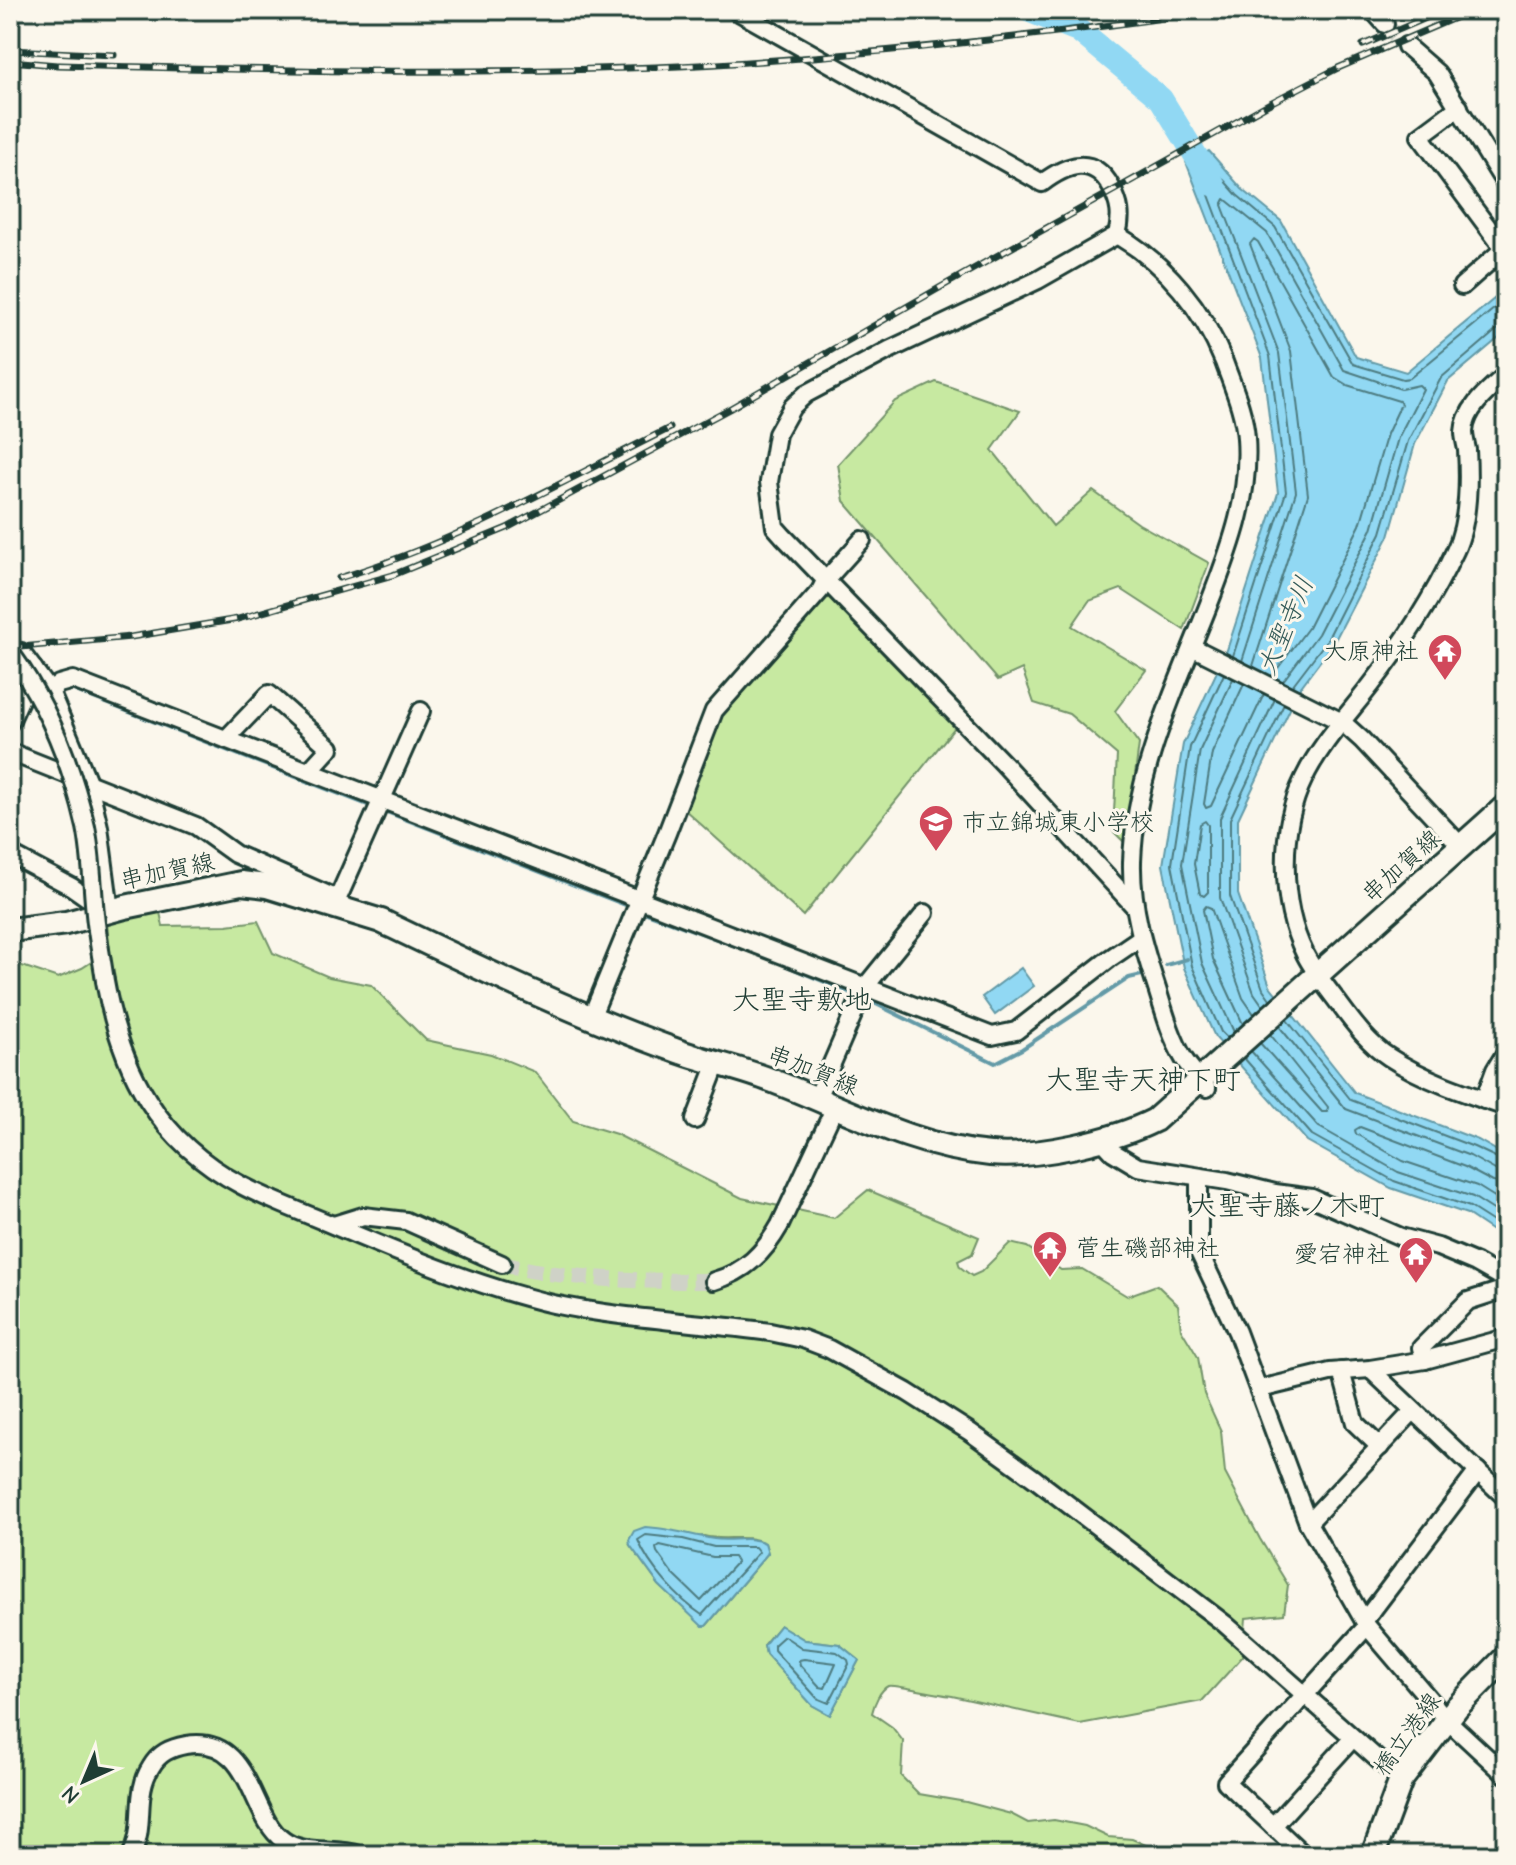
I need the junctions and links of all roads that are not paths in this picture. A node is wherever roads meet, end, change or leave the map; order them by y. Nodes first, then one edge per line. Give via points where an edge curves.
1 (735, 10) edge
2 (1406, 46) tunnel mouth
3 (1459, 107) junction
4 (1506, 185) edge
5 (1117, 235) junction
6 (1505, 248) edge
7 (1462, 286) dead end
8 (1506, 375) edge
9 (862, 540) dead end
10 (825, 581) junction
11 (1192, 647) junction
12 (16, 652) edge
13 (34, 669) junction
14 (50, 691) junction
15 (421, 711) dead end
16 (1336, 719) junction
17 (10, 722) edge
18 (226, 739) junction
19 (10, 752) edge
20 (309, 771) junction
21 (89, 784) junction
22 (382, 798) junction
23 (1506, 806) edge
24 (1461, 846) junction
25 (10, 854) edge
26 (336, 904) junction
27 (638, 904) junction
28 (1135, 907) junction
29 (109, 911) junction
30 (925, 913) dead end
31 (10, 930) edge
32 (1140, 938) junction
33 (1315, 978) junction
34 (865, 987) junction
35 (591, 1018) junction
36 (1506, 1052) edge
37 (717, 1063) junction
38 (1205, 1081) junction
39 (1484, 1100) junction
40 (826, 1102) junction
41 (1506, 1107) edge
42 (695, 1120) dead end
43 (1100, 1138) junction
44 (1199, 1178) junction
45 (334, 1225) junction
46 (502, 1264) tunnel mouth
47 (714, 1281) tunnel mouth
48 (1498, 1288) edge
49 (1506, 1338) edge
50 (1425, 1360) junction
51 (1370, 1369) junction
52 (1341, 1371) junction
53 (1260, 1389) junction
54 (1413, 1411) junction
55 (1380, 1447) junction
56 (1478, 1471) junction
57 (1506, 1498) edge
58 (1308, 1523) junction
59 (1366, 1623) junction
60 (1506, 1657) edge
61 (1304, 1693) junction
62 (1447, 1720) junction
63 (1353, 1738) junction
64 (1506, 1775) edge
65 (1401, 1780) junction
66 (1273, 1826) junction
67 (131, 1855) edge
68 (360, 1855) edge
69 (1304, 1855) edge
70 (1373, 1855) edge

1 - 5 street via 1042,183 1078,165 1094,167 1117,199
2 - 3 street via 1437,73
3 - 4 street
3 - 6 street via 1420,136
5 - 10 street via 1038,280 889,350 806,394 792,407 777,434 769,482 775,527
5 - 11 street via 1189,297 1215,339 1241,407 1246,477 1235,537
6 - 7 street
8 - 16 street via 1484,394 1464,431 1465,518 1457,548 1421,612
9 - 10 street
10 - 27 street via 714,711
10 - 28 street
11 - 16 street
11 - 28 street via 1150,751 1132,863
12 - 13 street
12 - 45 street, bridge via 66,760 91,860 113,1023 155,1112 193,1152 241,1185
13 - 14 street
13 - 17 street
14 - 18 street via 73,680
14 - 21 street
15 - 22 street
16 - 24 street
16 - 33 street via 1302,781 1285,858 1296,928
18 - 20 street
18 - 20 street via 269,694 330,748
19 - 21 street
20 - 22 street
21 - 26 street via 196,826 235,854 331,896
21 - 29 street
22 - 26 street
22 - 27 street
23 - 24 main road, 串加賀線
24 - 33 main road, 串加賀線
25 - 29 street
26 - 29 main road, 串加賀線 via 241,883
26 - 35 main road, 串加賀線
27 - 34 street
27 - 35 street
28 - 32 street
29 - 31 main road, 串加賀線
30 - 34 street
32 - 34 street via 1005,1035 977,1032
32 - 38 street via 1174,1038
33 - 38 main road, 串加賀線
33 - 39 street via 1387,1055
34 - 40 street
35 - 37 main road, 串加賀線
36 - 39 street
37 - 40 main road, 串加賀線
37 - 42 street
38 - 43 main road, 串加賀線 via 1155,1120
39 - 41 street
40 - 43 main road, 串加賀線 via 942,1147 989,1154 1028,1154
40 - 47 street via 770,1241 744,1268
43 - 44 street via 1138,1167
44 - 48 street via 1312,1198 1486,1269
44 - 53 street via 1199,1252
45 - 46 street via 363,1216 406,1221
45 - 61 street via 472,1282 528,1297 770,1332 829,1349 920,1400 1035,1479 1225,1624
48 - 50 street via 1468,1301 1421,1348
49 - 50 street
50 - 51 street
51 - 52 street
51 - 54 street
52 - 53 street
52 - 55 street via 1355,1423
53 - 58 street
54 - 55 street
54 - 56 street
55 - 58 street
56 - 57 street
56 - 59 street
58 - 59 street
59 - 61 street
59 - 62 street
60 - 62 main road, 橋立港線
61 - 63 street
61 - 66 street via 1226,1782
62 - 64 street
62 - 65 main road, 橋立港線
63 - 65 street
63 - 66 street
65 - 70 main road, 橋立港線
66 - 69 street
67 - 68 street via 141,1789 151,1767 171,1748 195,1744 220,1751 247,1776 264,1818 284,1841

